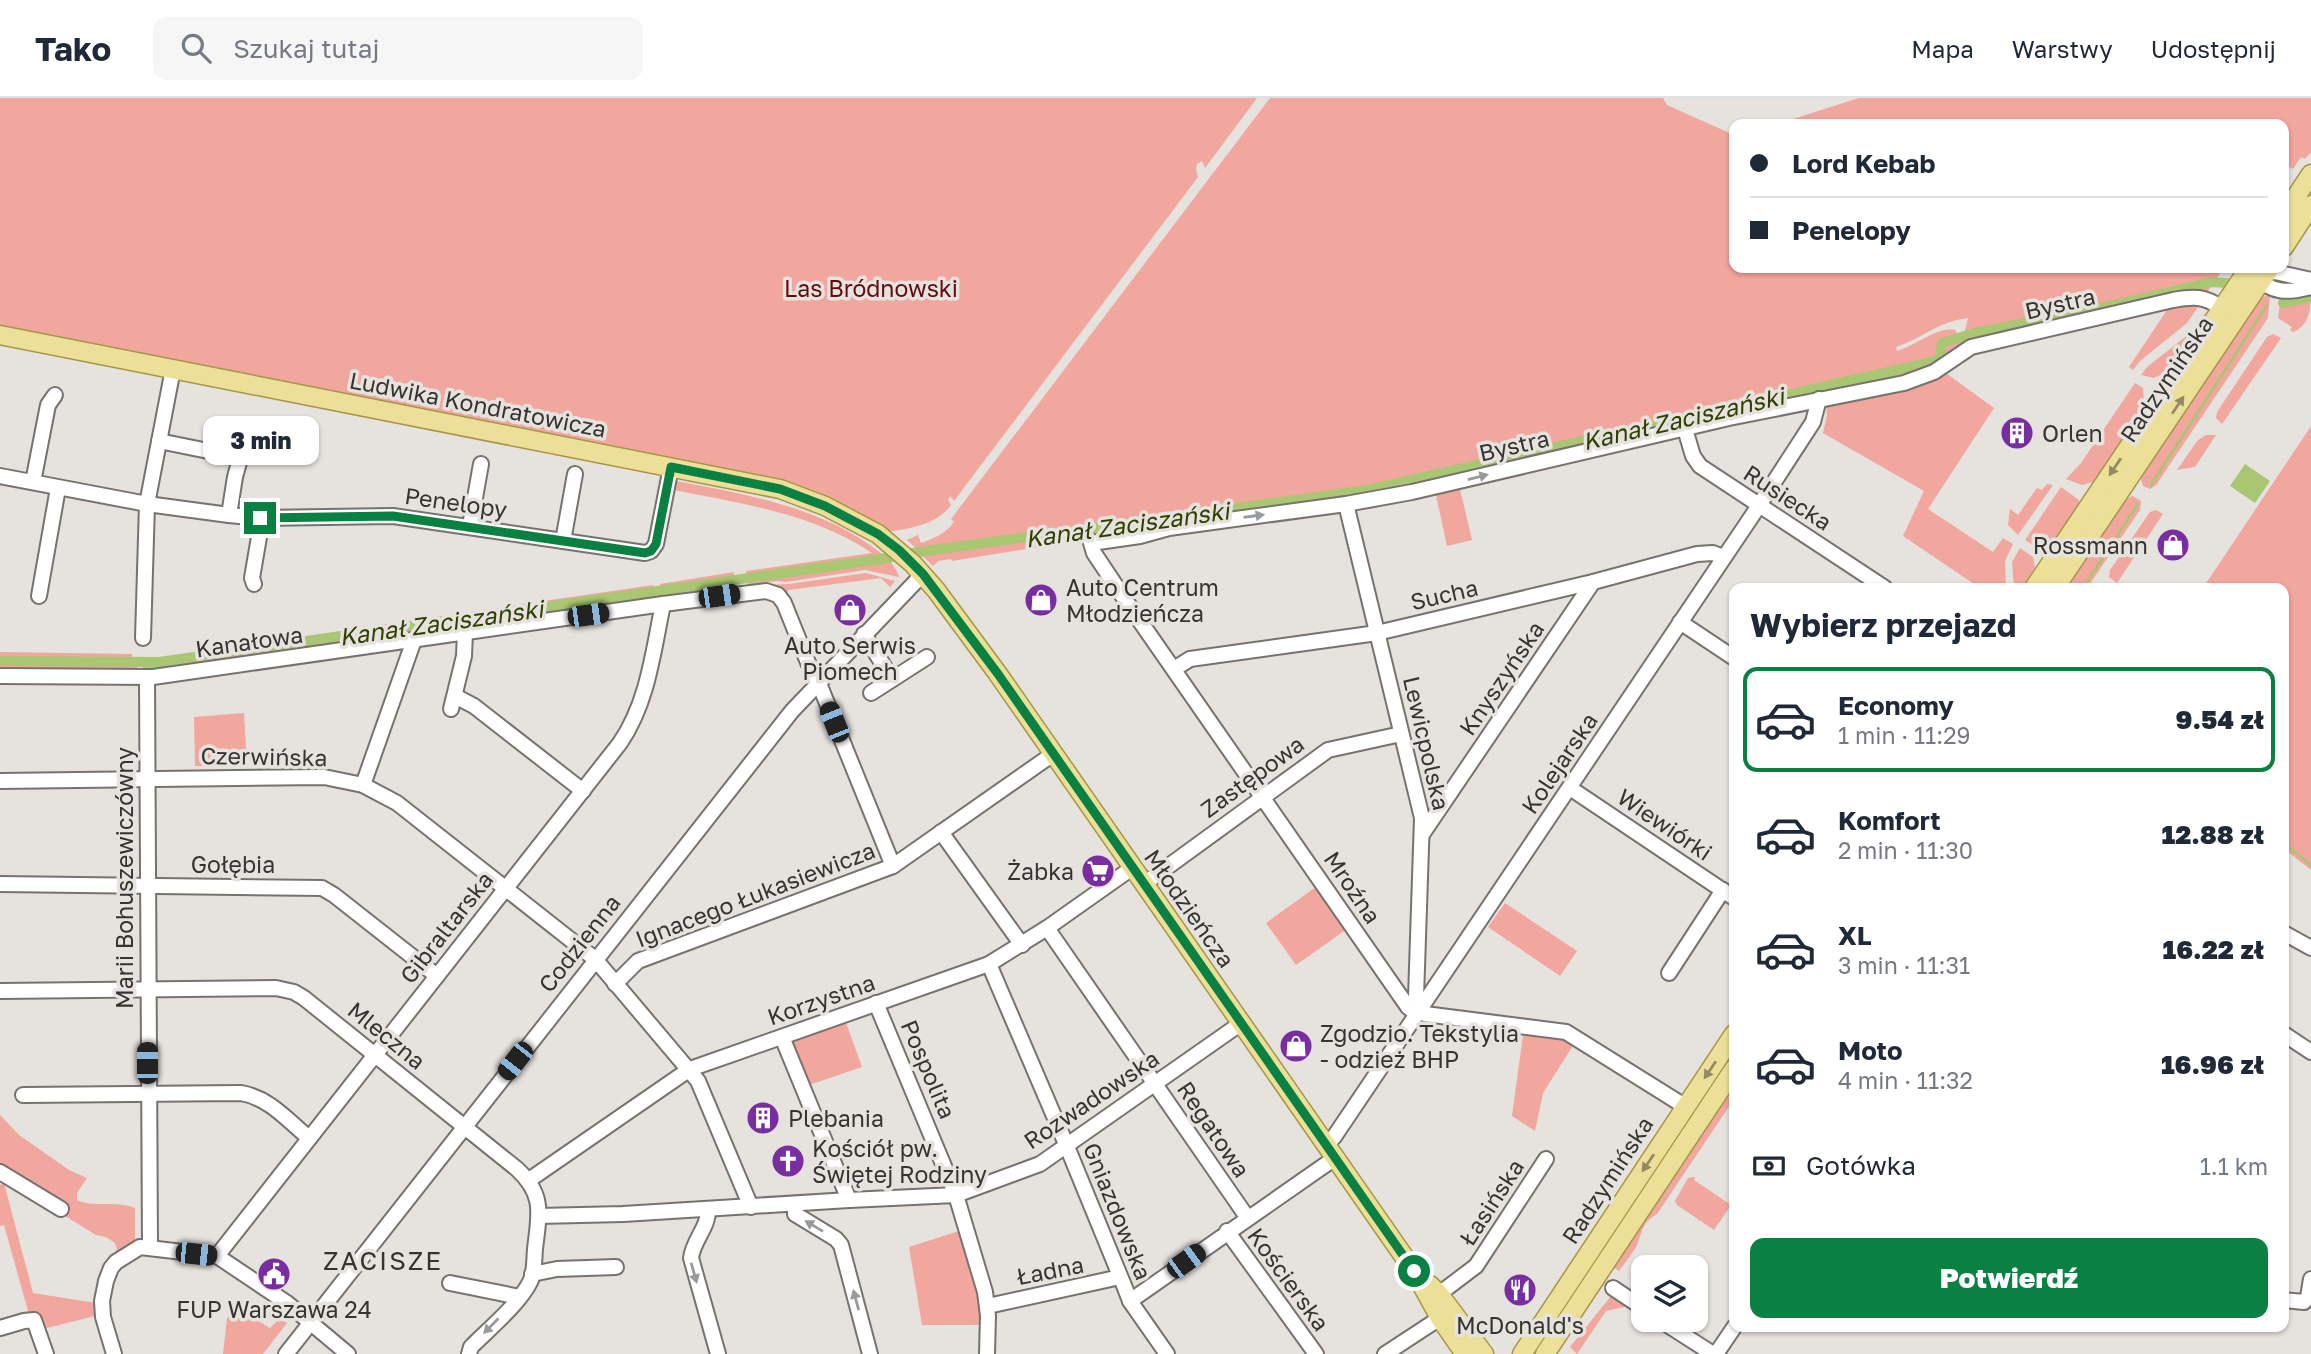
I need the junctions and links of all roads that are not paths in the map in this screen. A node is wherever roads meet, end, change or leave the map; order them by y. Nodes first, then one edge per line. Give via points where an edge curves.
1 (2311, 174) edge
2 (2311, 205) edge
3 (2289, 207) edge
4 (2289, 239) edge
5 (2263, 273) edge
6 (2264, 273) edge
7 (2267, 273) edge
8 (2275, 273) edge
9 (2311, 280) edge
10 (2311, 287) edge
11 (2222, 308) junction
12 (0, 335) edge
13 (173, 369) junction
14 (55, 395) dead end
15 (1819, 399) junction
16 (1685, 429) junction
17 (246, 437) dead end
18 (159, 441) junction
19 (223, 454) dead end
20 (481, 464) dead end
21 (671, 467) junction
22 (575, 474) dead end
23 (0, 476) edge
24 (33, 482) junction
25 (58, 488) junction
26 (147, 504) junction
27 (1346, 504) junction
28 (1759, 504) junction
29 (229, 515) junction
30 (260, 518) junction
31 (470, 526) junction
32 (563, 541) junction
33 (1091, 543) joint
34 (1723, 557) junction
35 (918, 569) junction
36 (1593, 582) junction
37 (1878, 583) edge
38 (2037, 583) edge
39 (2058, 583) edge
40 (254, 584) dead end
41 (39, 596) dead end
42 (663, 604) junction
43 (1680, 622) junction
44 (464, 632) junction
45 (1377, 633) junction
46 (864, 634) junction
47 (143, 638) dead end
48 (414, 640) junction
49 (1729, 655) edge
50 (927, 657) dead end
51 (1174, 669) junction
52 (0, 676) edge
53 (146, 678) junction
54 (892, 679) junction
55 (818, 681) junction
56 (871, 693) dead end
57 (1401, 734) junction
58 (1053, 754) junction
59 (147, 778) junction
60 (0, 781) edge
61 (363, 785) junction
62 (1570, 788) junction
63 (583, 791) junction
64 (1263, 796) junction
65 (941, 832) junction
66 (1423, 833) junction
67 (893, 866) junction
68 (1132, 868) junction
69 (0, 884) edge
70 (1144, 884) junction
71 (147, 886) junction
72 (505, 888) junction
73 (1728, 894) edge
74 (1047, 929) junction
75 (2289, 936) edge
76 (1022, 944) junction
77 (2311, 948) edge
78 (595, 959) junction
79 (989, 964) junction
80 (1669, 973) dead end
81 (437, 976) junction
82 (615, 984) junction
83 (147, 988) junction
84 (0, 991) edge
85 (1416, 997) dead end
86 (876, 1003) junction
87 (1418, 1013) junction
88 (1240, 1024) junction
89 (782, 1037) junction
90 (2289, 1037) edge
91 (1729, 1041) edge
92 (2311, 1052) edge
93 (375, 1055) junction
94 (690, 1069) junction
95 (1155, 1083) junction
96 (1728, 1090) edge
97 (148, 1093) junction
98 (23, 1095) dead end
99 (1685, 1107) junction
100 (464, 1126) junction
101 (309, 1138) junction
102 (1066, 1144) junction
103 (1330, 1152) junction
104 (1546, 1159) dead end
105 (0, 1172) edge
106 (529, 1180) junction
107 (956, 1195) junction
108 (849, 1200) junction
109 (795, 1203) junction
110 (751, 1207) junction
111 (61, 1209) dead end
112 (708, 1209) junction
113 (539, 1216) junction
114 (1247, 1217) junction
115 (1227, 1231) junction
116 (150, 1247) junction
117 (217, 1256) junction
118 (616, 1267) dead end
119 (1414, 1271) junction
120 (532, 1274) junction
121 (1120, 1277) junction
122 (2311, 1279) edge
123 (450, 1283) dead end
124 (1613, 1289) dead end
125 (1439, 1294) junction
126 (520, 1297) junction
127 (1130, 1300) junction
128 (1631, 1300) edge
129 (2289, 1300) edge
130 (988, 1306) junction
131 (1440, 1318) junction
132 (311, 1322) junction
133 (0, 1328) edge
134 (1679, 1332) edge
135 (1731, 1332) edge
136 (470, 1350) edge
137 (1159, 1351) edge
138 (46, 1354) edge
139 (114, 1354) edge
140 (286, 1354) edge
141 (348, 1354) edge
142 (718, 1354) edge
143 (870, 1354) edge
144 (987, 1354) edge
145 (1315, 1354) edge
146 (1385, 1354) edge
147 (1465, 1354) edge
148 (1484, 1354) edge
149 (1522, 1354) edge
150 (1545, 1354) edge
151 (1715, 1354) edge

1 - 3 main road
2 - 4 main road
5 - 11 main road, Radzymińska
39 -> 6 main road, Radzymińska
7 - 10 street via 2282,292
8 - 9 street
11 - 15 street, Bystra via 2194,296 2084,320 1971,347 1934,372 1904,383
11 -> 38 main road, Radzymińska
12 - 13 main road, Ludwika Kondratowicza
13 - 18 street
13 - 21 main road, Ludwika Kondratowicza
14 - 24 street via 48,405
15 - 16 street, Bystra
15 - 28 street, Kolejarska via 1813,422
27 -> 16 street, Bystra
16 - 28 street, Rusiecka via 1700,466
17 - 29 street
18 - 19 street
18 - 26 street
20 - 31 street
21 - 32 street, Penelopy via 658,538 651,551
21 - 35 main road, Ludwika Kondratowicza via 803,496 865,526
22 - 32 street
23 - 24 street, Penelopy
24 - 25 street, Penelopy
25 - 26 street, Penelopy
25 - 41 street
26 - 29 street, Penelopy
26 - 47 street
33 -> 27 street, Bystra
27 - 45 street, Lewicpolska
28 - 34 street, Kolejarska
28 - 37 street, Rusiecka
29 - 30 street, Penelopy
30 - 31 street, Penelopy via 382,516
30 - 40 street via 251,578
31 - 32 street, Penelopy
33 - 51 street, Mroźna via 1094,554
34 - 36 street, Sucha via 1697,554
34 - 43 street, Kolejarska
35 - 46 street, Codzienna
35 - 58 main road, Młodzieńcza
36 - 45 street, Sucha
36 - 66 street, Knyszyńska
42 - 44 street, Kanałowa
42 - 55 street, Kanałowa via 766,591 782,599
42 - 63 street, Gibraltarska via 638,712
43 - 49 street
43 - 62 street, Kolejarska
44 - 48 street, Kanałowa
44 - 63 street via 464,656 453,702 474,706
45 - 51 street, Sucha via 1190,659
45 - 57 street, Lewicpolska
46 - 54 street
46 - 55 street, Codzienna
48 - 53 street, Kanałowa
48 - 61 street
50 - 54 street
51 - 64 street, Mroźna
52 - 53 street, Kanałowa
53 - 59 street, Marii Bohuszewiczówny
54 - 56 street
55 - 67 street
55 - 78 street, Codzienna
57 - 64 street, Zastępowa via 1328,750
57 - 66 street, Lewicpolska
58 - 65 street, Ignacego Łukasiewicza
58 - 68 main road, Młodzieńcza
59 - 60 street, Czerwińska
59 - 61 street, Czerwińska via 324,777
59 - 71 street, Marii Bohuszewiczówny
61 - 72 street, Czerwińska via 397,803
62 - 73 street, Wiewiórki
62 - 87 street, Kolejarska
63 - 72 street, Gibraltarska
64 - 70 street, Zastępowa
64 - 87 street, Mroźna via 1408,1007
65 - 67 street, Ignacego Łukasiewicza
65 - 76 street
66 - 85 street, Lewicpolska
67 - 82 street, Ignacego Łukasiewicza via 638,961
68 - 70 main road, Młodzieńcza
68 - 74 street, Korzystna
69 - 71 street, Gołębia
70 - 88 main road, Młodzieńcza
71 - 81 street, Gołębia via 322,887
71 - 83 street, Marii Bohuszewiczówny
72 - 78 street, Czerwińska
72 - 81 street, Gibraltarska
73 - 80 street
74 - 76 street, Korzystna
74 - 95 street, Regatowa
75 - 77 street
76 - 79 street, Korzystna
78 - 82 street, Czerwińska
78 - 100 street, Codzienna
79 - 86 street, Korzystna
79 - 102 street, Gniazdowska
81 - 93 street, Gibraltarska
82 - 94 street, Czerwińska
83 - 84 street, Mleczna
83 - 93 street, Mleczna via 285,989 304,998
83 - 97 street, Marii Bohuszewiczówny
86 - 89 street, Korzystna
86 - 107 street, Pospolita
87 - 99 street via 1566,1031
87 - 103 street, Kolejarska via 1334,1137
88 - 95 street, Rozwadowska
88 - 103 main road, Młodzieńcza
89 - 94 street, Korzystna
89 - 108 street
90 - 92 street
91 -> 99 main road, Radzymińska
93 - 100 street, Mleczna
93 - 101 street, Gibraltarska
94 - 106 street, Korzystna
94 - 110 street, Czerwińska
95 - 102 street, Rozwadowska
95 - 114 street, Regatowa
96 - 150 main road, Radzymińska
97 - 98 street
97 - 101 street via 254,1096
97 - 116 street, Marii Bohuszewiczówny
99 -> 149 main road, Radzymińska
100 - 106 street, Mleczna
100 - 132 street, Codzienna
101 - 117 street, Gibraltarska
102 - 107 street, Rozwadowska via 1040,1164
102 - 121 street, Gniazdowska
103 - 114 street
103 - 119 main road, Młodzieńcza
104 - 125 street, Łasińska via 1476,1266
105 - 111 street
106 - 113 street via 539,1201
107 - 108 street, Rozwadowska
107 - 130 street, Pospolita
108 - 109 street, Rozwadowska
109 - 110 street, Rozwadowska
143 -> 109 street via 841,1245 795,1214
110 - 112 street, Rozwadowska
112 - 113 street, Rozwadowska
112 -> 142 street via 691,1258
113 - 120 street
114 - 115 street
115 - 127 street
115 - 145 street, Kościerska
116 - 117 street
116 - 139 street via 122,1256 108,1273 103,1317
117 - 132 street
118 - 120 street
119 - 125 main road, Młodzieńcza
119 - 131 main road, Młodzieńcza
120 - 126 street
121 - 127 street, Gniazdowska
121 - 130 street, Ładna
122 - 129 street via 2304,1302
123 - 126 street
124 - 128 street
125 - 148 main road, Młodzieńcza
126 -> 136 street
127 - 137 street, Gniazdowska
130 - 144 street, Pospolita
131 - 146 street
131 - 147 main road, Młodzieńcza
132 - 140 street, Codzienna
132 - 141 street
133 - 138 street via 34,1321
134 - 151 street
135 - 151 street

